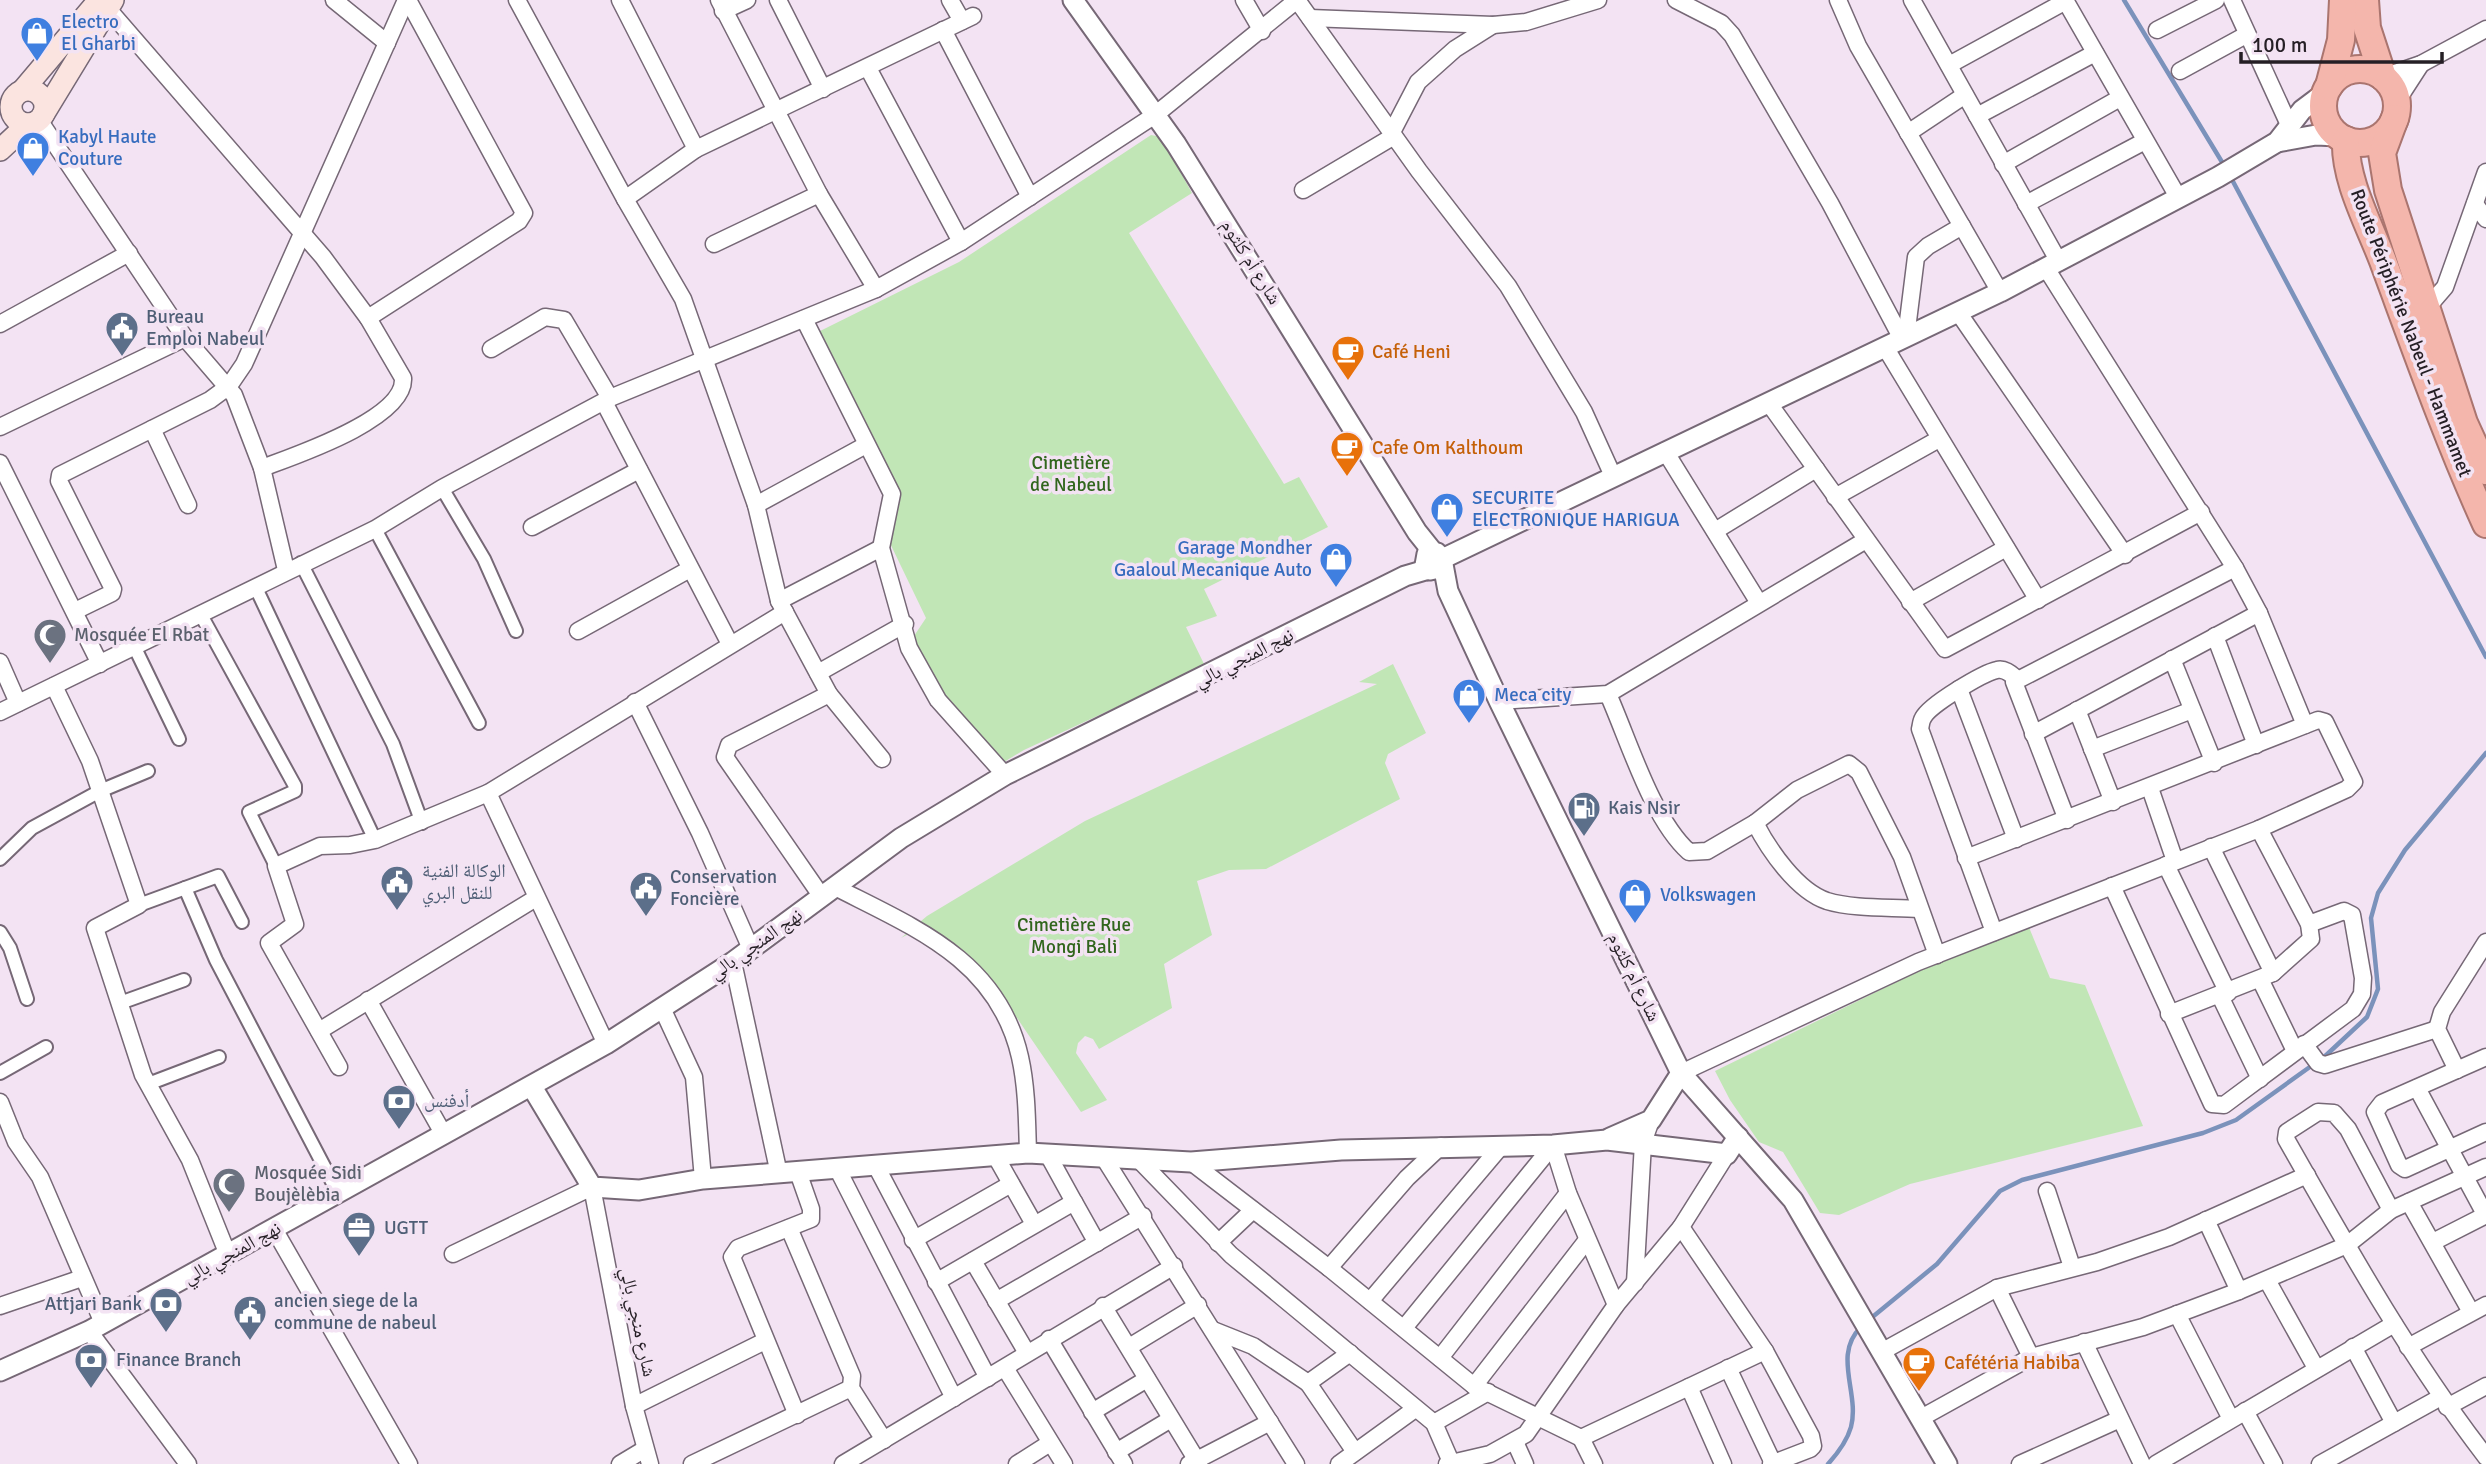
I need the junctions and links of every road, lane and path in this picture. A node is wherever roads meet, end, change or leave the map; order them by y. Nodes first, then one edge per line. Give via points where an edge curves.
1 (334, 0) edge
2 (407, 0) edge
3 (517, 0) edge
4 (620, 0) edge
5 (747, 0) edge
6 (778, 0) edge
7 (950, 0) edge
8 (1073, 0) edge
9 (1244, 0) edge
10 (1297, 0) edge
11 (1598, 0) edge
12 (1676, 0) edge
13 (1838, 0) edge
14 (2216, 0) edge
15 (2231, 0) edge
16 (2343, 0) edge
17 (2365, 0) edge
18 (1915, 1) edge
19 (2066, 1) edge
20 (105, 2) edge
21 (721, 6) edge
22 (1310, 18) junction
23 (1493, 25) junction
24 (2486, 29) edge
25 (943, 30) junction
26 (2157, 30) dead end
27 (1262, 31) junction
28 (2246, 35) junction
29 (387, 43) junction
30 (2095, 52) junction
31 (2421, 64) junction
32 (1949, 65) junction
33 (868, 68) junction
34 (2180, 71) dead end
35 (2383, 77) junction
36 (823, 89) junction
37 (2327, 89) junction
38 (1965, 95) junction
39 (2120, 98) junction
40 (11, 102) edge
41 (775, 110) junction
42 (2396, 110) junction
43 (1154, 115) junction
44 (1977, 116) junction
45 (37, 120) junction
46 (1393, 134) junction
47 (1908, 134) junction
48 (2284, 134) junction
49 (2342, 138) junction
50 (2145, 141) junction
51 (696, 149) junction
52 (0, 150) edge
53 (2003, 164) junction
54 (2486, 172) edge
55 (1303, 190) dead end
56 (820, 194) junction
57 (1030, 197) junction
58 (2178, 197) junction
59 (625, 199) junction
60 (2026, 204) junction
61 (2475, 204) junction
62 (2486, 219) edge
63 (1962, 226) junction
64 (302, 235) junction
65 (961, 242) junction
66 (714, 244) dead end
67 (130, 253) junction
68 (2053, 265) junction
69 (876, 289) junction
70 (2000, 292) junction
71 (2426, 309) junction
72 (1958, 312) junction
73 (368, 318) junction
74 (804, 319) junction
75 (0, 324) edge
76 (185, 338) junction
77 (1898, 341) junction
78 (491, 349) dead end
79 (705, 357) junction
80 (229, 386) junction
81 (607, 400) junction
82 (1768, 402) junction
83 (0, 427) edge
84 (152, 429) junction
85 (1939, 439) junction
86 (866, 445) junction
87 (1665, 452) junction
88 (0, 463) edge
89 (262, 468) junction
90 (639, 470) junction
91 (1816, 470) junction
92 (2486, 471) edge
93 (1613, 476) junction
94 (442, 488) junction
95 (1835, 497) junction
96 (188, 505) dead end
97 (756, 505) junction
98 (2201, 513) junction
99 (2486, 524) edge
100 (532, 527) dead end
101 (375, 528) junction
102 (1714, 531) junction
103 (1866, 540) junction
104 (881, 548) junction
105 (2006, 548) junction
106 (2125, 555) junction
107 (1432, 561) junction
108 (293, 567) junction
109 (2235, 568) junction
110 (690, 569) junction
111 (256, 588) junction
112 (2038, 600) junction
113 (1910, 601) junction
114 (1759, 603) junction
115 (782, 606) junction
116 (75, 611) junction
117 (2259, 613) junction
118 (201, 615) junction
119 (905, 624) junction
120 (516, 631) dead end
121 (578, 631) dead end
122 (2215, 636) junction
123 (730, 644) junction
124 (135, 648) junction
125 (2172, 659) junction
126 (0, 662) edge
127 (100, 664) junction
128 (818, 673) junction
129 (2017, 679) junction
130 (54, 686) junction
131 (1959, 689) junction
132 (829, 694) junction
133 (1608, 694) junction
134 (1499, 701) junction
135 (635, 702) junction
136 (18, 703) junction
137 (2077, 710) junction
138 (2192, 710) junction
139 (0, 712) edge
140 (479, 723) dead end
141 (2305, 725) junction
142 (2033, 734) junction
143 (179, 738) dead end
144 (2256, 745) junction
145 (2092, 749) junction
146 (882, 759) dead end
147 (2214, 762) junction
148 (148, 771) dead end
149 (1005, 775) junction
150 (2150, 788) junction
151 (100, 790) junction
152 (488, 793) junction
153 (2113, 802) junction
154 (2067, 820) junction
155 (422, 823) junction
156 (1755, 823) junction
157 (2259, 829) junction
158 (2016, 839) junction
159 (375, 840) junction
160 (2211, 848) junction
161 (1966, 858) junction
162 (0, 859) edge
163 (2171, 863) junction
164 (276, 866) junction
165 (2112, 886) junction
166 (185, 888) junction
167 (829, 892) junction
168 (536, 898) junction
169 (139, 905) junction
170 (1919, 909) junction
171 (242, 922) dead end
172 (2309, 924) junction
173 (0, 932) edge
174 (1994, 932) junction
175 (2486, 942) edge
176 (751, 949) junction
177 (1937, 955) junction
178 (733, 962) junction
179 (2266, 976) junction
180 (184, 980) dead end
181 (2224, 995) junction
182 (27, 999) dead end
183 (368, 1000) junction
184 (120, 1003) junction
185 (662, 1008) junction
186 (2169, 1014) junction
187 (2437, 1029) junction
188 (319, 1031) junction
189 (606, 1044) junction
190 (47, 1047) dead end
191 (2306, 1052) junction
192 (219, 1057) dead end
193 (2486, 1057) edge
194 (339, 1067) dead end
195 (2457, 1070) junction
196 (0, 1073) edge
197 (1681, 1073) junction
198 (2260, 1079) junction
199 (148, 1084) junction
200 (532, 1087) junction
201 (2417, 1088) junction
202 (0, 1102) edge
203 (1651, 1120) junction
204 (2486, 1132) edge
205 (444, 1135) junction
206 (1738, 1137) junction
207 (1607, 1140) junction
208 (1643, 1143) junction
209 (1502, 1145) junction
210 (1553, 1145) junction
211 (1441, 1146) junction
212 (2450, 1149) junction
213 (1037, 1153) junction
214 (1727, 1154) junction
215 (995, 1156) junction
216 (1104, 1158) junction
217 (1140, 1161) junction
218 (1191, 1162) junction
219 (875, 1164) junction
220 (2486, 1167) edge
221 (837, 1168) junction
222 (789, 1173) junction
223 (2307, 1175) junction
224 (2465, 1177) junction
225 (703, 1179) junction
226 (1011, 1184) junction
227 (592, 1187) junction
228 (2047, 1191) dead end
229 (1568, 1192) junction
230 (338, 1193) junction
231 (1073, 1202) junction
232 (2409, 1202) junction
233 (1253, 1210) junction
234 (2391, 1210) junction
235 (2486, 1215) edge
236 (1143, 1216) junction
237 (2206, 1220) junction
238 (1034, 1224) junction
239 (1681, 1227) junction
240 (789, 1228) junction
241 (274, 1229) junction
242 (913, 1240) junction
243 (1587, 1240) junction
244 (2433, 1242) junction
245 (1097, 1243) junction
246 (1218, 1243) junction
247 (2347, 1245) junction
248 (453, 1254) dead end
249 (228, 1255) junction
250 (973, 1261) junction
251 (1174, 1266) junction
252 (2072, 1267) junction
253 (1329, 1268) junction
254 (82, 1278) junction
255 (2267, 1280) junction
256 (936, 1282) junction
257 (1635, 1283) junction
258 (1997, 1289) junction
259 (2239, 1291) junction
260 (996, 1301) junction
261 (1370, 1301) junction
262 (1198, 1305) junction
263 (1616, 1305) junction
264 (0, 1306) edge
265 (1103, 1306) junction
266 (2479, 1309) edge
267 (2177, 1314) junction
268 (2395, 1324) junction
269 (96, 1327) junction
270 (1404, 1328) junction
271 (1213, 1330) junction
272 (1049, 1339) junction
273 (765, 1341) junction
274 (2084, 1342) junction
275 (1129, 1347) junction
276 (2353, 1347) junction
277 (2408, 1347) junction
278 (1765, 1351) junction
279 (1883, 1352) junction
280 (1027, 1353) junction
281 (1350, 1353) junction
282 (2031, 1357) junction
283 (1440, 1358) junction
284 (1005, 1368) junction
285 (1728, 1368) junction
286 (2316, 1368) junction
287 (1, 1369) edge
288 (988, 1378) junction
289 (1147, 1379) junction
290 (1308, 1383) junction
291 (2486, 1386) edge
292 (1689, 1387) junction
293 (851, 1388) junction
294 (1481, 1389) junction
295 (954, 1398) junction
296 (2444, 1402) junction
297 (634, 1406) junction
298 (1415, 1409) junction
299 (1092, 1412) junction
300 (797, 1415) junction
301 (2238, 1415) junction
302 (1539, 1418) junction
303 (1921, 1418) junction
304 (1171, 1419) junction
305 (2120, 1419) junction
306 (1270, 1422) junction
307 (1434, 1423) junction
308 (2394, 1423) junction
309 (1581, 1438) junction
310 (884, 1440) junction
311 (1516, 1442) junction
312 (1051, 1443) junction
313 (1355, 1452) junction
314 (647, 1457) edge
315 (2486, 1457) edge
316 (867, 1458) edge
317 (1120, 1458) edge
318 (1195, 1463) edge
319 (1449, 1463) edge
320 (2325, 1463) edge
321 (188, 1464) edge
322 (410, 1464) edge
323 (620, 1464) edge
324 (692, 1464) edge
325 (843, 1464) edge
326 (1017, 1464) edge
327 (1064, 1464) edge
328 (1296, 1464) edge
329 (1339, 1464) edge
330 (1525, 1464) edge
331 (1594, 1464) edge
332 (1723, 1464) edge
333 (1772, 1464) edge
334 (1947, 1464) edge
335 (2020, 1464) edge
336 (2142, 1464) edge
337 (2157, 1464) edge
338 (2274, 1464) edge

1 - 29 street
2 - 29 street
2 - 73 street via 524,213 519,221
3 - 59 street
4 - 51 street
5 - 21 street
6 - 36 street
7 - 25 street via 967,18
8 - 43 street, شارع أم كلثوم
9 - 27 street
10 - 22 street
10 - 27 street
11 - 23 street via 1527,22
12 - 77 street via 1721,23 1732,35 1830,203
13 - 47 street via 1858,46
14 - 26 street
15 - 28 street
16 - 37 highway via 2341,40
17 - 35 highway via 2367,28
18 - 32 street
19 - 30 street
19 - 32 street
20 - 40 main road
20 - 45 main road
20 - 64 street
21 - 41 street
22 - 23 street
22 - 46 street
23 - 46 street via 1418,82
24 - 31 street
25 - 33 street
25 - 57 street
27 - 43 street
28 - 34 street
28 - 48 street
29 - 64 street
30 - 39 street
30 - 44 street
31 - 35 street
31 - 42 street
32 - 38 street
33 - 36 street
33 - 65 street
35 - 37 highway via 2372,71 2348,71
35 - 42 highway via 2395,92
36 - 41 street
37 - 48 street via 2302,110
37 - 49 highway via 2325,116
38 - 44 street
38 - 47 street
39 - 50 street
39 - 53 street
40 - 45 main road via 14,117
40 - 45 main road via 36,92 45,108
41 - 51 street
41 - 56 street
42 - 49 highway via 2380,137 2357,143
42 - 71 highway, Route Périphérie Nabeul - Hammamet via 2382,153 2384,169
43 - 57 street
43 - 107 street, شارع أم كلثوم via 1327,382
44 - 53 street
45 - 52 main road
45 - 67 street
46 - 55 street
46 - 93 street via 1508,286 1584,411
47 - 63 street
48 - 49 street
48 - 58 street, نهج المنجي بالي via 2237,167
49 - 99 highway, Route Périphérie Nabeul - Hammamet via 2372,233 2456,458
50 - 58 street
50 - 60 street
51 - 59 street
53 - 60 street
54 - 61 street
56 - 66 street
56 - 69 street
57 - 65 street
58 - 68 street, نهج المنجي بالي
59 - 79 street via 683,299
60 - 68 street
61 - 62 street
61 - 71 street via 2445,287
63 - 70 street
63 - 77 street via 1916,257
64 - 73 street
64 - 80 street via 244,364
65 - 69 street
67 - 75 street
67 - 76 street
68 - 70 street, نهج المنجي بالي
68 - 98 street
69 - 74 street
70 - 72 street, نهج المنجي بالي
71 - 92 highway, Route Périphérie Nabeul - Hammamet via 2464,423
72 - 77 street, نهج المنجي بالي
72 - 106 street
73 - 89 street via 403,379 401,393 348,435
74 - 79 street
74 - 86 street
76 - 80 street
76 - 83 street
77 - 82 street, نهج المنجي بالي
77 - 85 street
78 - 81 street via 545,317 556,316 564,320
79 - 81 street
79 - 97 street
80 - 84 street
80 - 89 street
81 - 90 street
81 - 94 street
82 - 87 street, نهج المنجي بالي
82 - 91 street
84 - 96 street
84 - 116 street via 59,478 113,589
85 - 95 street
85 - 105 street
86 - 97 street
86 - 104 street via 892,494
87 - 93 street, نهج المنجي بالي
87 - 102 street
88 - 116 street
89 - 108 street
90 - 100 street
90 - 110 street
91 - 95 street
91 - 102 street
93 - 107 street, نهج المنجي بالي
94 - 101 street
94 - 120 street via 484,559
95 - 103 street
97 - 115 street
98 - 106 street
98 - 109 street
101 - 108 street
101 - 140 street
102 - 114 street
103 - 113 street
103 - 114 street
104 - 115 street
104 - 119 street
105 - 112 street
105 - 113 street
106 - 112 street
107 - 134 street, شارع أم كلثوم
107 - 149 street, نهج المنجي بالي
108 - 111 street
108 - 155 street via 393,744
109 - 117 street
109 - 129 street
110 - 121 street
110 - 123 street
111 - 118 street
111 - 159 street
112 - 113 street via 1946,649
114 - 133 street
115 - 123 street
115 - 128 street
116 - 127 street
117 - 122 street
117 - 141 street
118 - 124 street
118 - 164 street via 295,786 295,791 249,812
119 - 128 street
119 - 149 street via 909,648 939,700
122 - 125 street
122 - 144 street
123 - 135 street
124 - 127 street
124 - 143 street
125 - 137 street
125 - 138 street
126 - 136 street
127 - 130 street
128 - 132 street
129 - 131 street via 1996,670
129 - 142 street via 2014,687
130 - 136 street
130 - 151 street
131 - 158 street
131 - 161 street via 1928,711 1920,729
132 - 146 street
132 - 167 street via 725,751 725,757
133 - 134 street
133 - 156 street via 1673,838 1689,852 1707,851
134 - 197 street, شارع أم كلثوم
135 - 152 street
135 - 176 street
136 - 139 street
137 - 142 street
137 - 145 street
138 - 145 street
138 - 147 street
141 - 144 street
141 - 157 street via 2325,722 2353,785
142 - 154 street
144 - 147 street
145 - 153 street
147 - 150 street
148 - 151 street
149 - 167 street, نهج المنجي بالي via 901,838
150 - 153 street
150 - 163 street
151 - 162 street via 32,828
151 - 169 street
152 - 155 street
152 - 168 street
153 - 154 street
154 - 158 street
155 - 159 street
156 - 170 street via 1772,855 1815,895 1829,901
156 - 170 street via 1797,790 1849,764 1859,772 1902,857
157 - 160 street
157 - 172 street
158 - 161 street
159 - 164 street via 320,846
160 - 163 street
160 - 179 street
161 - 174 street
163 - 165 street
163 - 181 street
164 - 188 street via 295,924 268,943
165 - 174 street
165 - 186 street
166 - 169 street
166 - 171 street via 218,876
166 - 230 street via 216,960
167 - 176 street, نهج المنجي بالي
167 - 213 street via 955,952 995,997 1020,1058
168 - 183 street
168 - 189 street
169 - 184 street via 95,928
170 - 177 street
172 - 179 street via 2308,944
172 - 191 street via 2349,911 2357,927 2363,978 2362,994 2353,1009
173 - 182 street
174 - 177 street
175 - 187 street via 2442,1012
176 - 178 street, نهج المنجي بالي
177 - 197 street
178 - 185 street, نهج المنجي بالي
178 - 222 street
179 - 181 street
179 - 191 street
180 - 184 street
181 - 186 street
181 - 198 street
183 - 188 street
183 - 205 street
184 - 199 street
185 - 189 street, نهج المنجي بالي
185 - 225 street via 694,1077
186 - 198 street via 2212,1104 2224,1105
187 - 191 street via 2325,1065
187 - 195 street
188 - 194 street
189 - 200 street, نهج المنجي بالي
190 - 196 street
191 - 198 street
192 - 199 street
193 - 195 street
195 - 201 street
197 - 203 street
197 - 206 street, شارع أم كلثوم
199 - 249 street via 190,1160
200 - 205 street, نهج المنجي بالي
200 - 227 street
201 - 212 street
201 - 212 street via 2382,1103 2375,1112 2399,1165 2405,1169
202 - 254 street via 16,1142 40,1177
203 - 207 street
203 - 208 street
204 - 212 street
205 - 230 street, نهج المنجي بالي
206 - 214 street
206 - 279 street, شارع أم كلثوم via 1793,1200
207 - 208 street
207 - 210 street
208 - 214 street
208 - 257 street
209 - 210 street
209 - 211 street
209 - 261 street
210 - 229 street
210 - 270 street
211 - 218 street
211 - 253 street
212 - 224 street
213 - 215 street
213 - 216 street
213 - 231 street
214 - 239 street
215 - 219 street
215 - 226 street
216 - 217 street
216 - 236 street
217 - 218 street
217 - 246 street
218 - 233 street
219 - 221 street
219 - 242 street
220 - 224 street
221 - 222 street
221 - 295 street
222 - 225 street
222 - 240 street via 813,1214 808,1221
223 - 234 street via 2286,1134 2318,1112 2334,1113 2348,1129
223 - 237 street
223 - 247 street
224 - 232 street
224 - 235 street
225 - 227 street via 639,1190
226 - 238 street
226 - 242 street
227 - 248 street
227 - 297 street, شارع منجي بالي
228 - 252 street
229 - 243 street
229 - 283 street
230 - 241 street, نهج المنجي بالي
231 - 238 street
231 - 245 street
232 - 234 street
232 - 244 street
233 - 246 street
233 - 253 street
234 - 247 street
235 - 244 street
236 - 245 street
236 - 251 street
237 - 252 street via 2129,1251
237 - 259 street
238 - 250 street
239 - 257 street
239 - 278 street
240 - 273 street via 738,1248 732,1257
240 - 293 street via 852,1376
241 - 249 street, نهج المنجي بالي
241 - 322 street
242 - 256 street
243 - 263 street
243 - 294 street
244 - 266 street
245 - 260 street
246 - 281 street
247 - 255 street
247 - 268 street
249 - 269 street, نهج المنجي بالي
250 - 256 street
250 - 260 street
251 - 262 street
251 - 265 street
252 - 258 street
253 - 261 street
254 - 264 street
254 - 269 street
255 - 259 street
255 - 286 street
256 - 288 street
257 - 263 street
258 - 279 street
258 - 282 street
259 - 267 street
260 - 280 street
261 - 270 street
262 - 271 street
262 - 275 street
263 - 302 street
265 - 272 street
265 - 275 street
266 - 277 street
267 - 274 street
267 - 301 street
268 - 276 street
268 - 277 street
269 - 287 street, نهج المنجي بالي
269 - 321 street
270 - 283 street
271 - 290 street via 1253,1346
271 - 306 street
272 - 280 street
272 - 299 street
273 - 297 street
273 - 300 street
274 - 282 street
274 - 305 street
275 - 289 street
276 - 286 street
276 - 308 street
277 - 296 street
278 - 285 street
278 - 333 street via 1813,1442 1810,1449
279 - 303 street, شارع أم كلثوم
280 - 284 street
281 - 290 street
281 - 298 street
282 - 303 street
283 - 294 street
284 - 288 street
284 - 312 street
285 - 292 street
285 - 333 street
286 - 301 street
288 - 295 street
289 - 299 street
289 - 304 street
290 - 313 street
291 - 296 street
292 - 309 street
292 - 332 street
293 - 300 street
293 - 310 street
294 - 302 street
294 - 307 street
295 - 310 street
296 - 308 street
296 - 315 street
297 - 314 street, شارع منجي بالي
298 - 307 street
298 - 313 street
299 - 317 street
300 - 324 street
301 - 337 street
301 - 338 street
302 - 309 street
302 - 311 street
303 - 334 street, شارع أم كلثوم
304 - 317 street
304 - 318 street
305 - 335 street
305 - 336 street
306 - 318 street
306 - 328 street
307 - 319 street
308 - 320 street
309 - 331 street
310 - 316 street
311 - 319 street via 1490,1454
311 - 330 street
312 - 326 street
312 - 327 street
313 - 329 street
314 - 323 street
316 - 325 street

